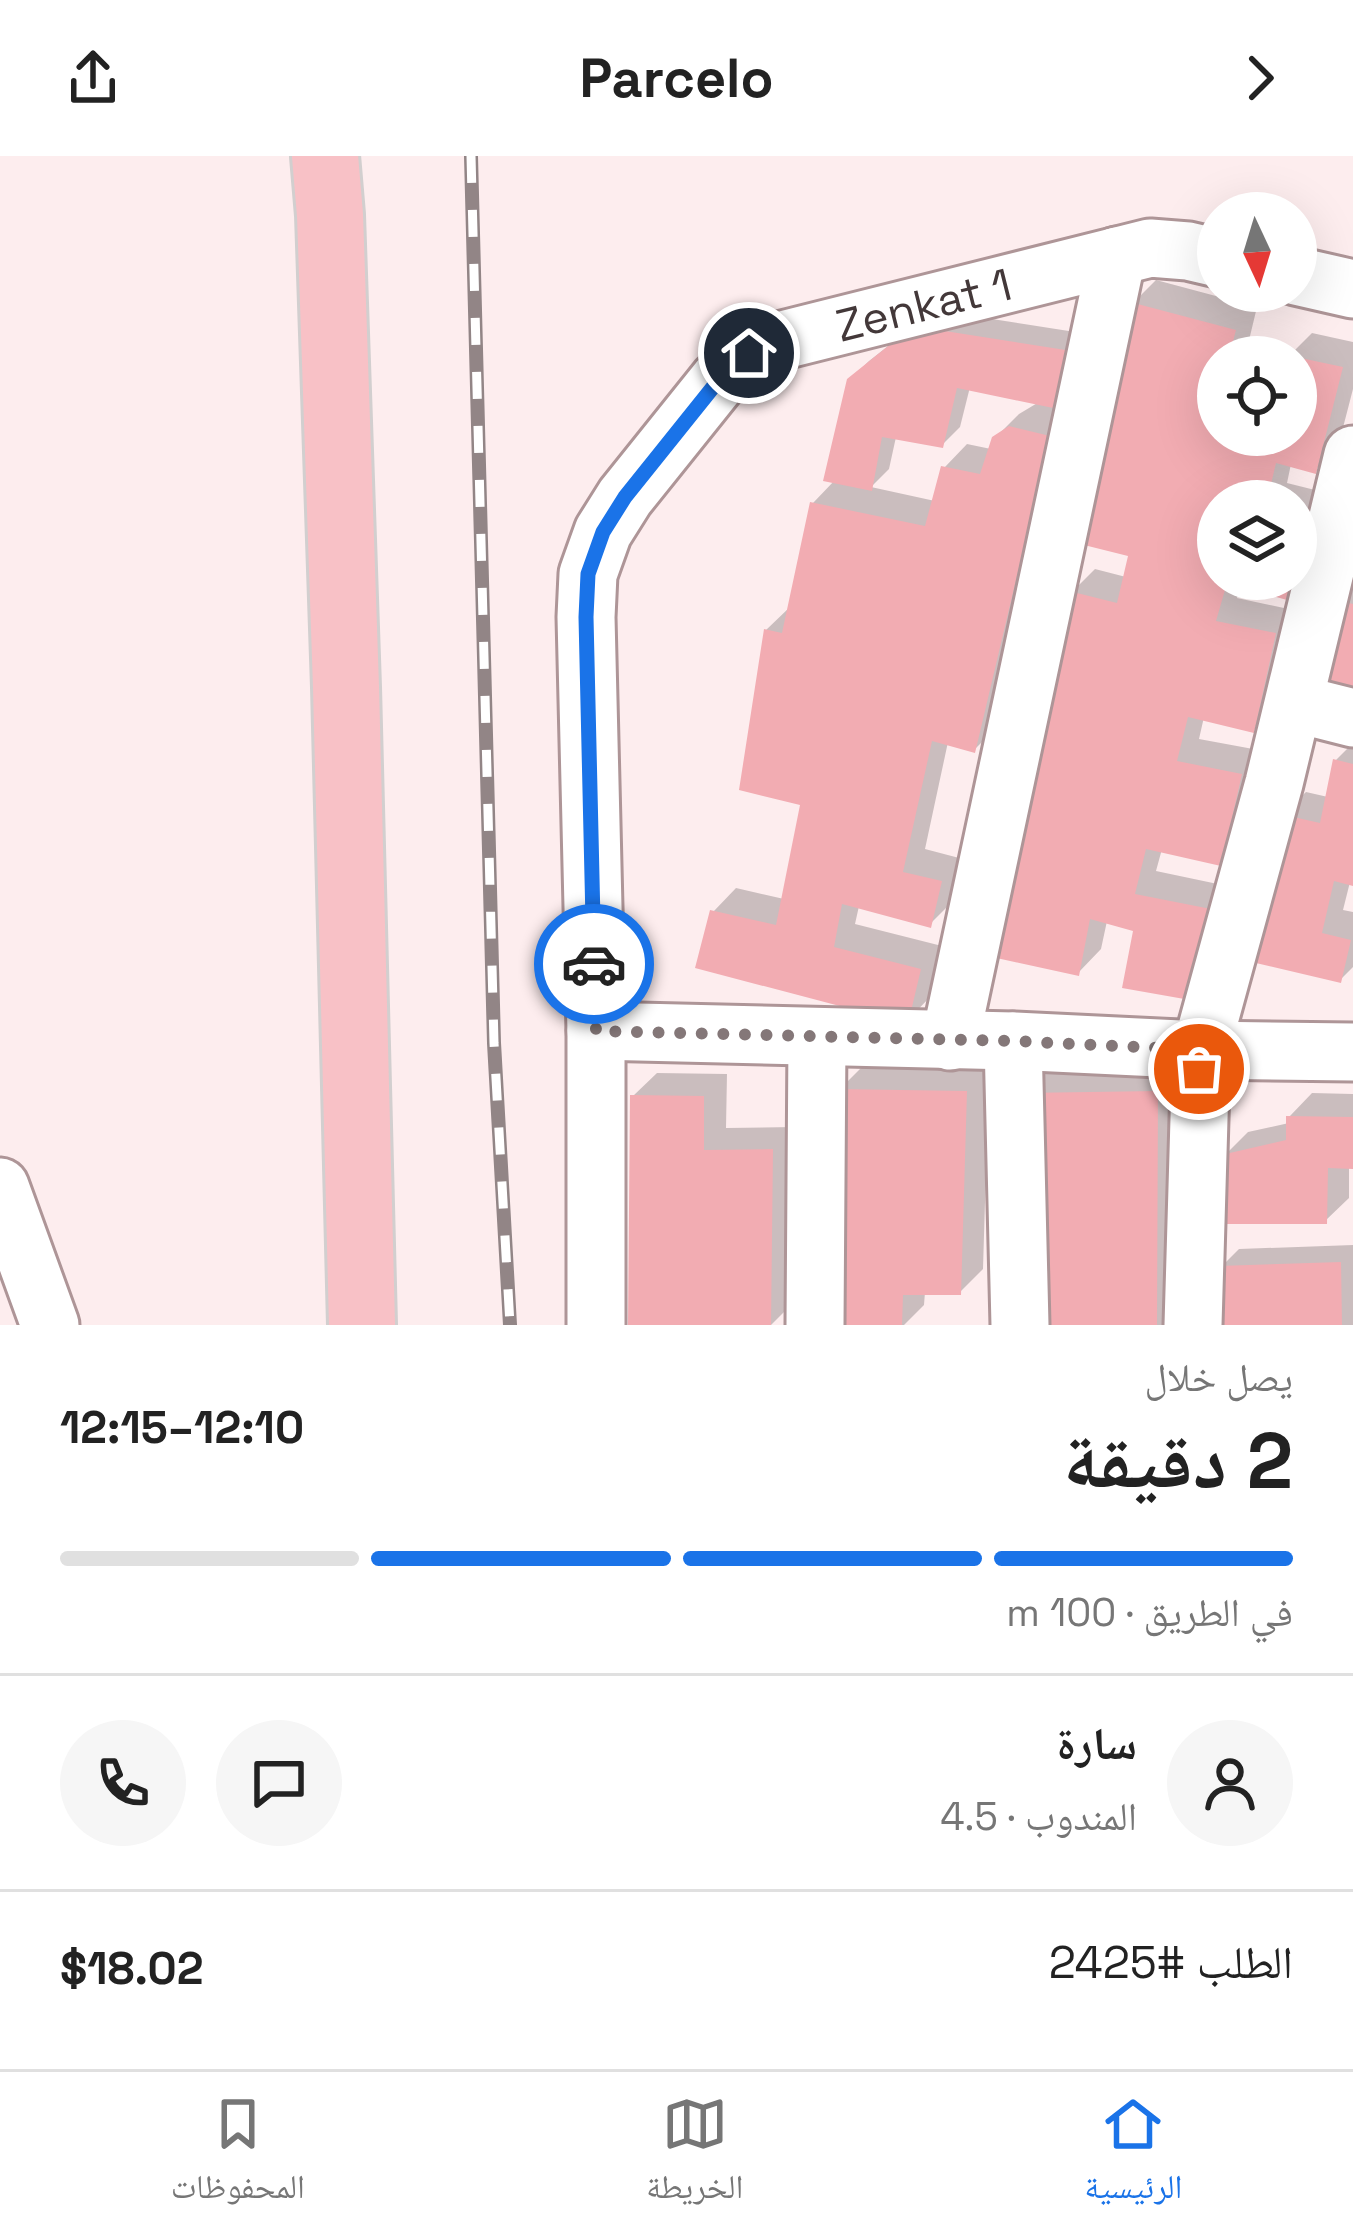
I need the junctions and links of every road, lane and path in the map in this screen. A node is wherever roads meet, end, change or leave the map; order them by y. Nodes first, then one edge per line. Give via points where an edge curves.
1 (325, 156) edge
2 (1197, 253) edge
3 (1117, 256) junction
4 (1317, 281) edge
5 (1353, 289) edge
6 (1353, 455) edge
7 (1340, 567) edge
8 (1294, 704) junction
9 (1353, 718) edge
10 (596, 1031) junction
11 (817, 1038) junction
12 (950, 1041) junction
13 (1013, 1041) junction
14 (1201, 1050) junction
15 (1353, 1052) edge
16 (4, 1209) edge
17 (50, 1325) edge
18 (362, 1325) edge
19 (596, 1325) edge
20 (815, 1325) edge
21 (1019, 1325) edge
22 (1193, 1325) edge

1 - 18 main road
2 - 3 street, Zenkat 1 via 1150,248
3 - 10 street, Zenkat 1 via 749,353 625,497 588,574
3 - 12 street
4 - 5 street
6 - 7 street
7 - 8 street
8 - 9 street
8 - 14 street
10 - 11 street
10 - 19 street, Zenkat 1
11 - 12 street
11 - 20 street
12 - 13 street
13 - 14 street
13 - 21 street
14 - 15 street
14 - 22 street
16 - 17 street

